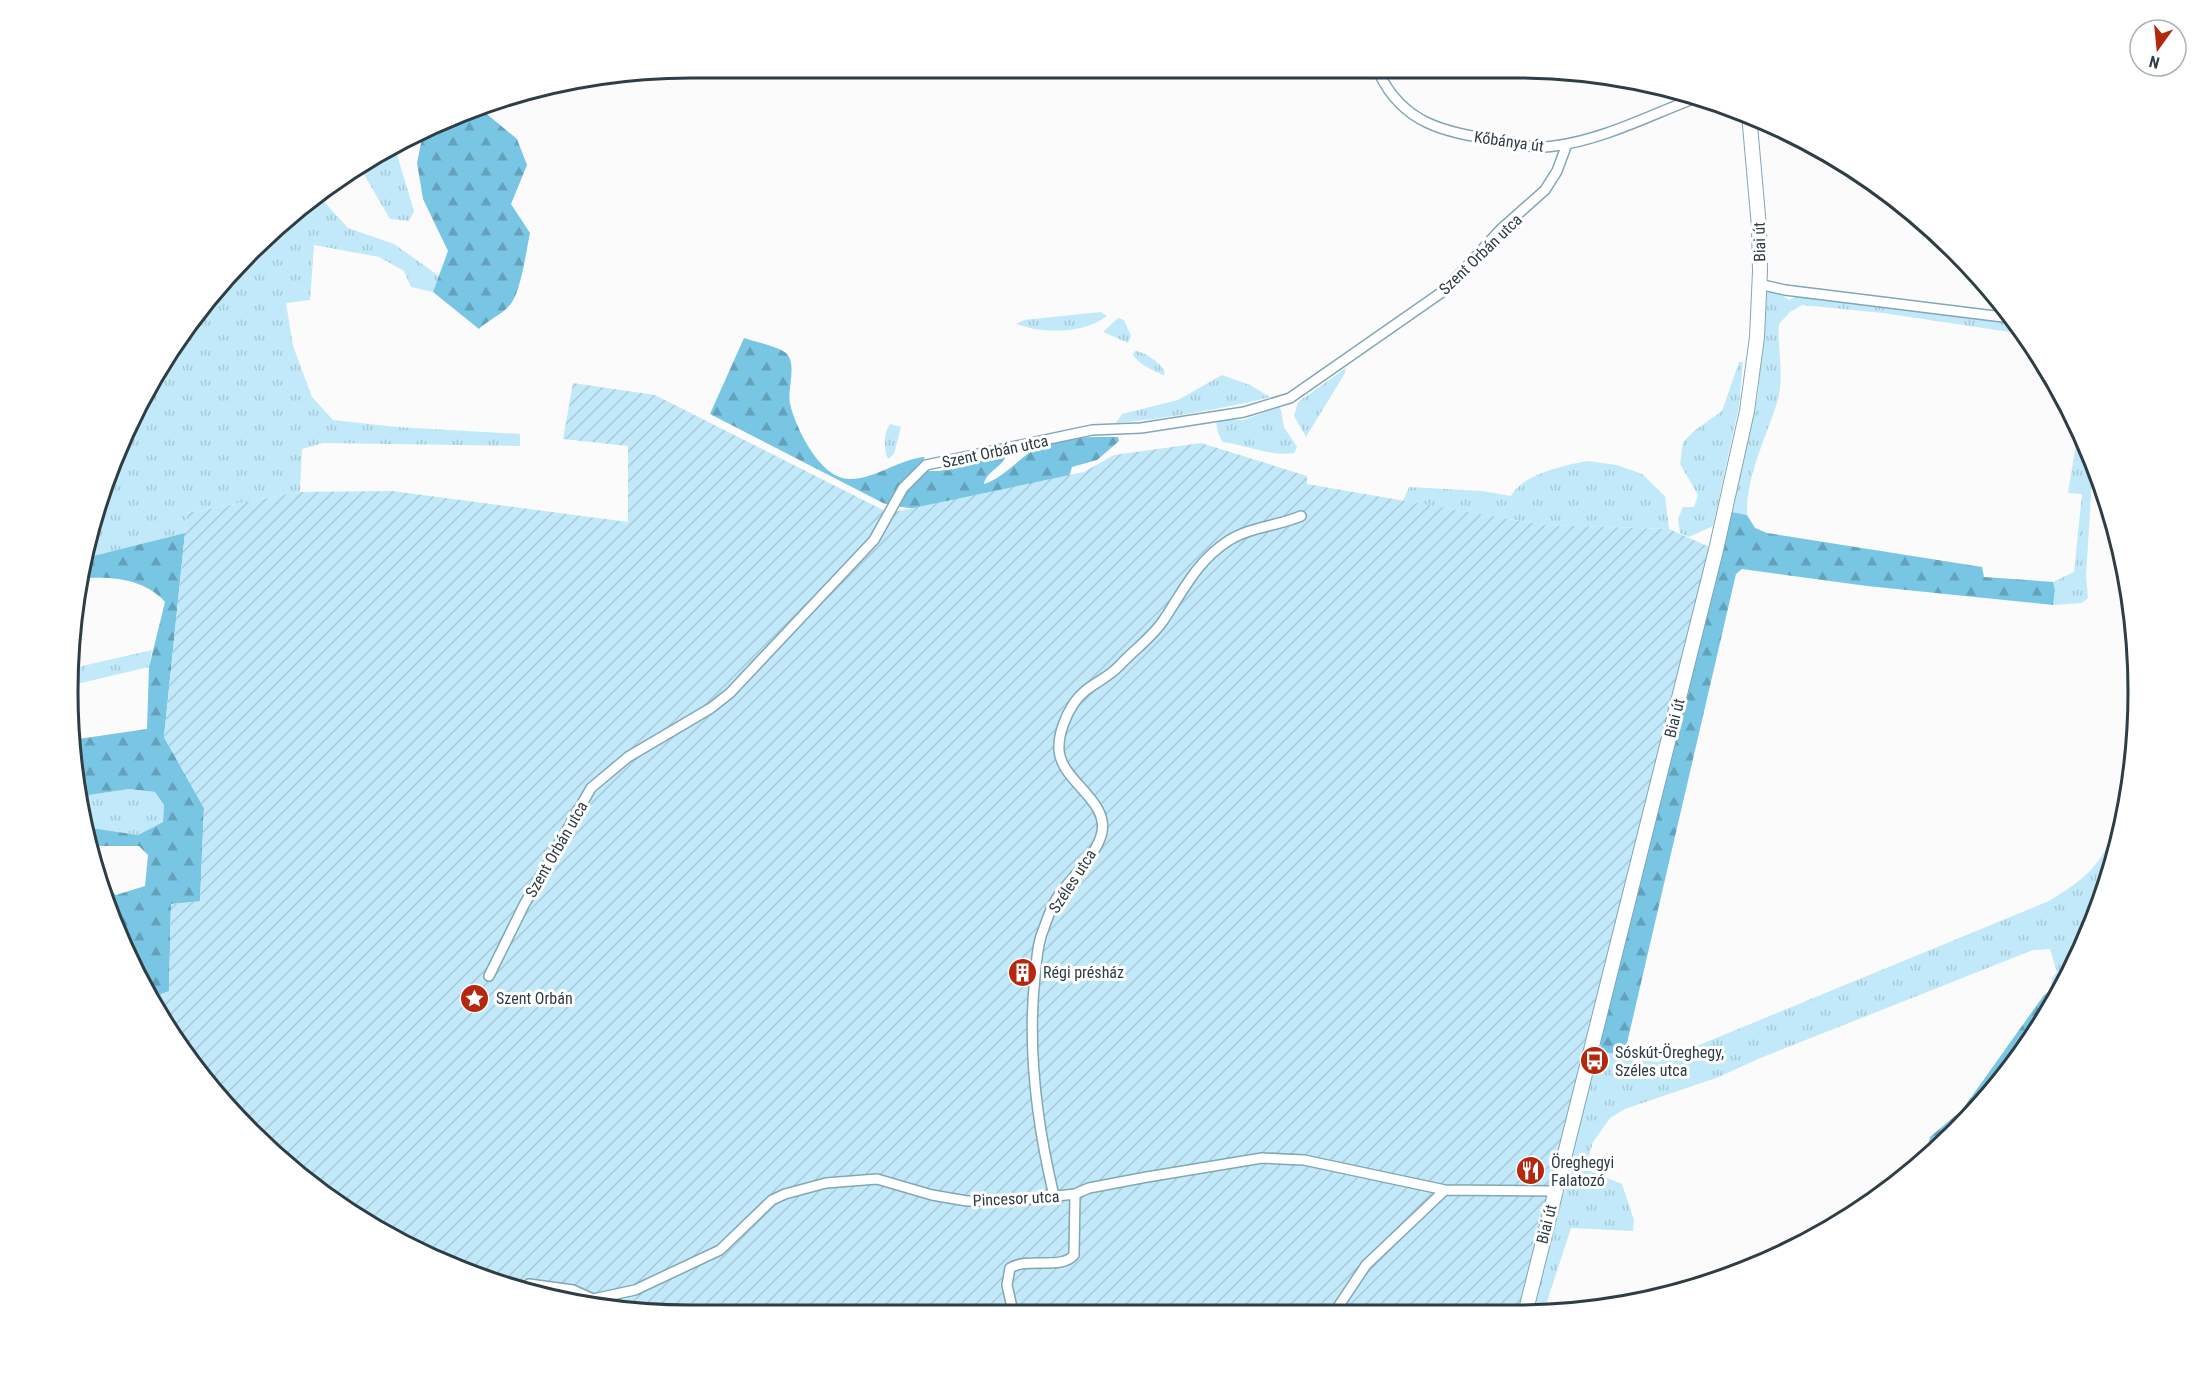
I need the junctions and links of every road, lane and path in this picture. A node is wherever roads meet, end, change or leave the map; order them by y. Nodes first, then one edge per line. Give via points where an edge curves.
1 (1382, 78) edge
2 (1684, 102) edge
3 (1750, 125) edge
4 (1568, 144) junction
5 (1759, 284) junction
6 (2000, 317) edge
7 (1301, 516) dead end
8 (489, 976) dead end
9 (1445, 1190) junction
10 (1554, 1191) junction
11 (1075, 1194) junction
12 (1054, 1196) junction
13 (539, 1285) edge
14 (585, 1295) edge
15 (599, 1298) edge
16 (1011, 1305) edge
17 (1339, 1305) edge
18 (1528, 1305) edge

1 - 4 street, Kőbánya út via 1400,105 1430,125 1452,133 1531,146
2 - 4 street, Kőbánya út
3 - 5 main road, Biai út via 1759,227
4 - 8 street, Szent Orbán utca via 1545,190 1500,230 1445,290 1290,398 1244,412 1142,428 1092,430 926,465 903,488 874,540 730,693 628,757 591,788 524,905
5 - 6 street
5 - 10 main road, Biai út via 1753,374 1739,456
7 - 12 street, Széles utca via 1229,540 1201,564 1162,622 1113,672 1085,688 1064,723 1059,751 1067,769 1096,808 1102,826 1101,837 1058,897 1038,945 1032,1020 1034,1073 1041,1136
9 - 10 street
9 - 11 street via 1304,1160 1262,1158 1089,1188
9 - 17 street via 1366,1265
10 - 18 main road, Biai út
11 - 12 street, Pincesor utca
11 - 16 street via 1074,1255 1062,1262 1024,1262 1010,1268 1007,1285
12 - 15 street, Pincesor utca via 967,1201 878,1179 799,1189 772,1200 720,1250 635,1290
13 - 14 street, Pincesor utca

